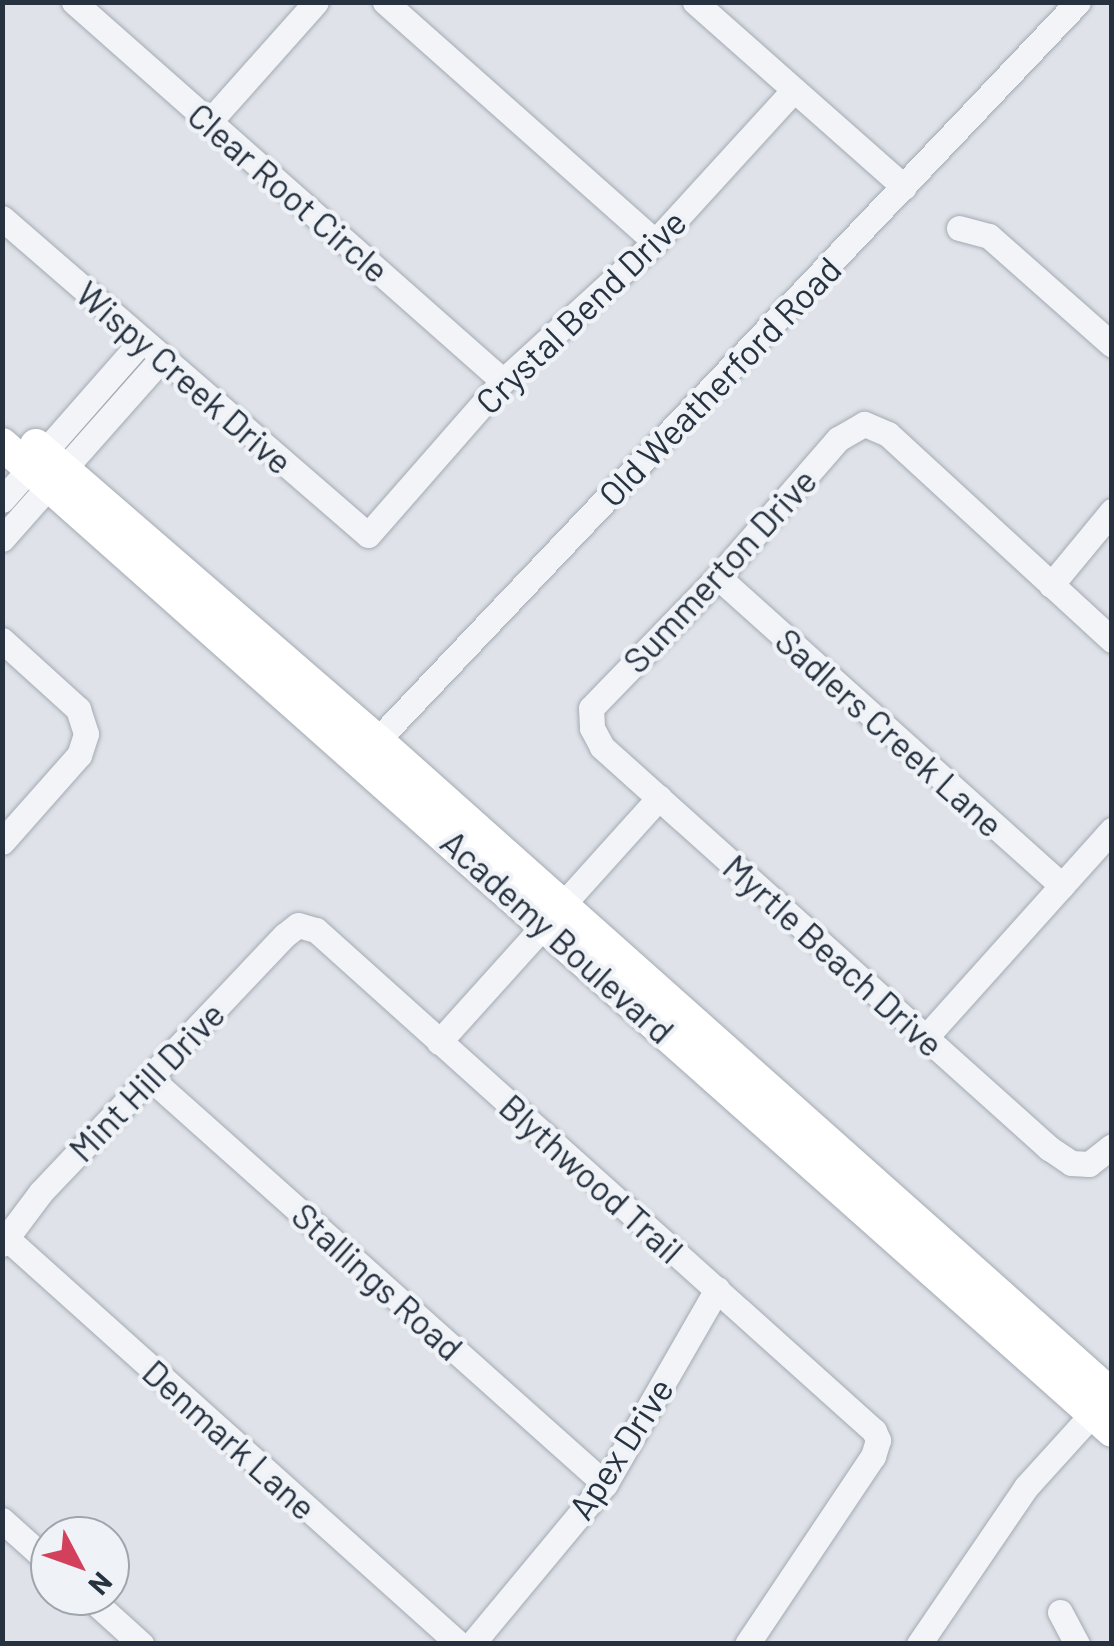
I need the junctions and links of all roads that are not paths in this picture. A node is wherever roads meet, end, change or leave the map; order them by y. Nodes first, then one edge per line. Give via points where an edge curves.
1 (74, 2) edge
2 (316, 2) edge
3 (385, 2) edge
4 (695, 2) edge
5 (1078, 2) edge
6 (794, 90) junction
7 (210, 122) junction
8 (904, 186) junction
9 (2, 218) edge
10 (959, 228) dead end
11 (655, 242) junction
12 (1112, 345) edge
13 (151, 350) junction
14 (503, 381) junction
15 (2, 424) edge
16 (2, 444) edge
17 (47, 468) junction
18 (2, 500) edge
19 (1112, 510) edge
20 (368, 535) joint
21 (2, 539) edge
22 (718, 578) junction
23 (1051, 584) junction
24 (2, 640) edge
25 (1112, 640) edge
26 (592, 728) joint
27 (368, 750) junction
28 (659, 798) junction
29 (1112, 830) edge
30 (2, 842) edge
31 (1062, 886) junction
32 (554, 915) junction
33 (298, 925) joint
34 (926, 1037) junction
35 (439, 1042) junction
36 (150, 1078) junction
37 (1112, 1146) edge
38 (4, 1239) edge
39 (717, 1289) junction
40 (1107, 1402) edge
41 (606, 1484) junction
42 (2, 1520) edge
43 (30, 1544) edge
44 (1060, 1612) dead end
45 (110, 1616) edge
46 (141, 1644) edge
47 (459, 1644) edge
48 (472, 1644) edge
49 (747, 1644) edge
50 (919, 1644) edge
51 (1077, 1644) edge

1 - 7 street, Clear Root Circle
2 - 7 street
3 - 11 street
4 - 6 street
5 - 8 street, Old Weatherford Road
6 - 8 street
6 - 11 street, Crystal Bend Drive
7 - 14 street, Clear Root Circle
8 - 27 street, Old Weatherford Road
9 - 13 street, Wispy Creek Drive
10 - 12 street via 989,236
11 - 14 street, Crystal Bend Drive
13 - 17 street
13 - 20 street, Wispy Creek Drive
14 - 20 street, Crystal Bend Drive
15 - 17 main road, Academy Boulevard
16 - 17 main road, Academy Boulevard
17 - 18 street
17 - 21 street
17 - 27 main road, Academy Boulevard
19 - 23 street
22 - 23 street, Summerton Drive via 838,439 864,424 888,434
22 - 26 street, Summerton Drive via 591,708
22 - 31 street, Sadlers Creek Lane
23 - 25 street
24 - 30 street via 78,709 86,734 79,755
26 - 28 street, Myrtle Beach Drive via 602,747
27 - 32 main road, Academy Boulevard
28 - 32 street
28 - 34 street, Myrtle Beach Drive
29 - 31 street
31 - 34 street
32 - 35 street
32 - 40 main road, Academy Boulevard
33 - 35 street, Blythwood Trail via 316,930
33 - 36 street, Mint Hill Drive
34 - 37 street, Myrtle Beach Drive via 1071,1163 1089,1164
35 - 39 street, Blythwood Trail
36 - 38 street, Mint Hill Drive
36 - 41 street, Stallings Road
38 - 47 street, Denmark Lane
39 - 41 street, Apex Drive
39 - 49 street, Blythwood Trail via 861,1417 878,1440 850,1493
40 - 50 street via 1026,1487
41 - 48 street, Apex Drive
42 - 43 street
44 - 51 street
45 - 46 street

